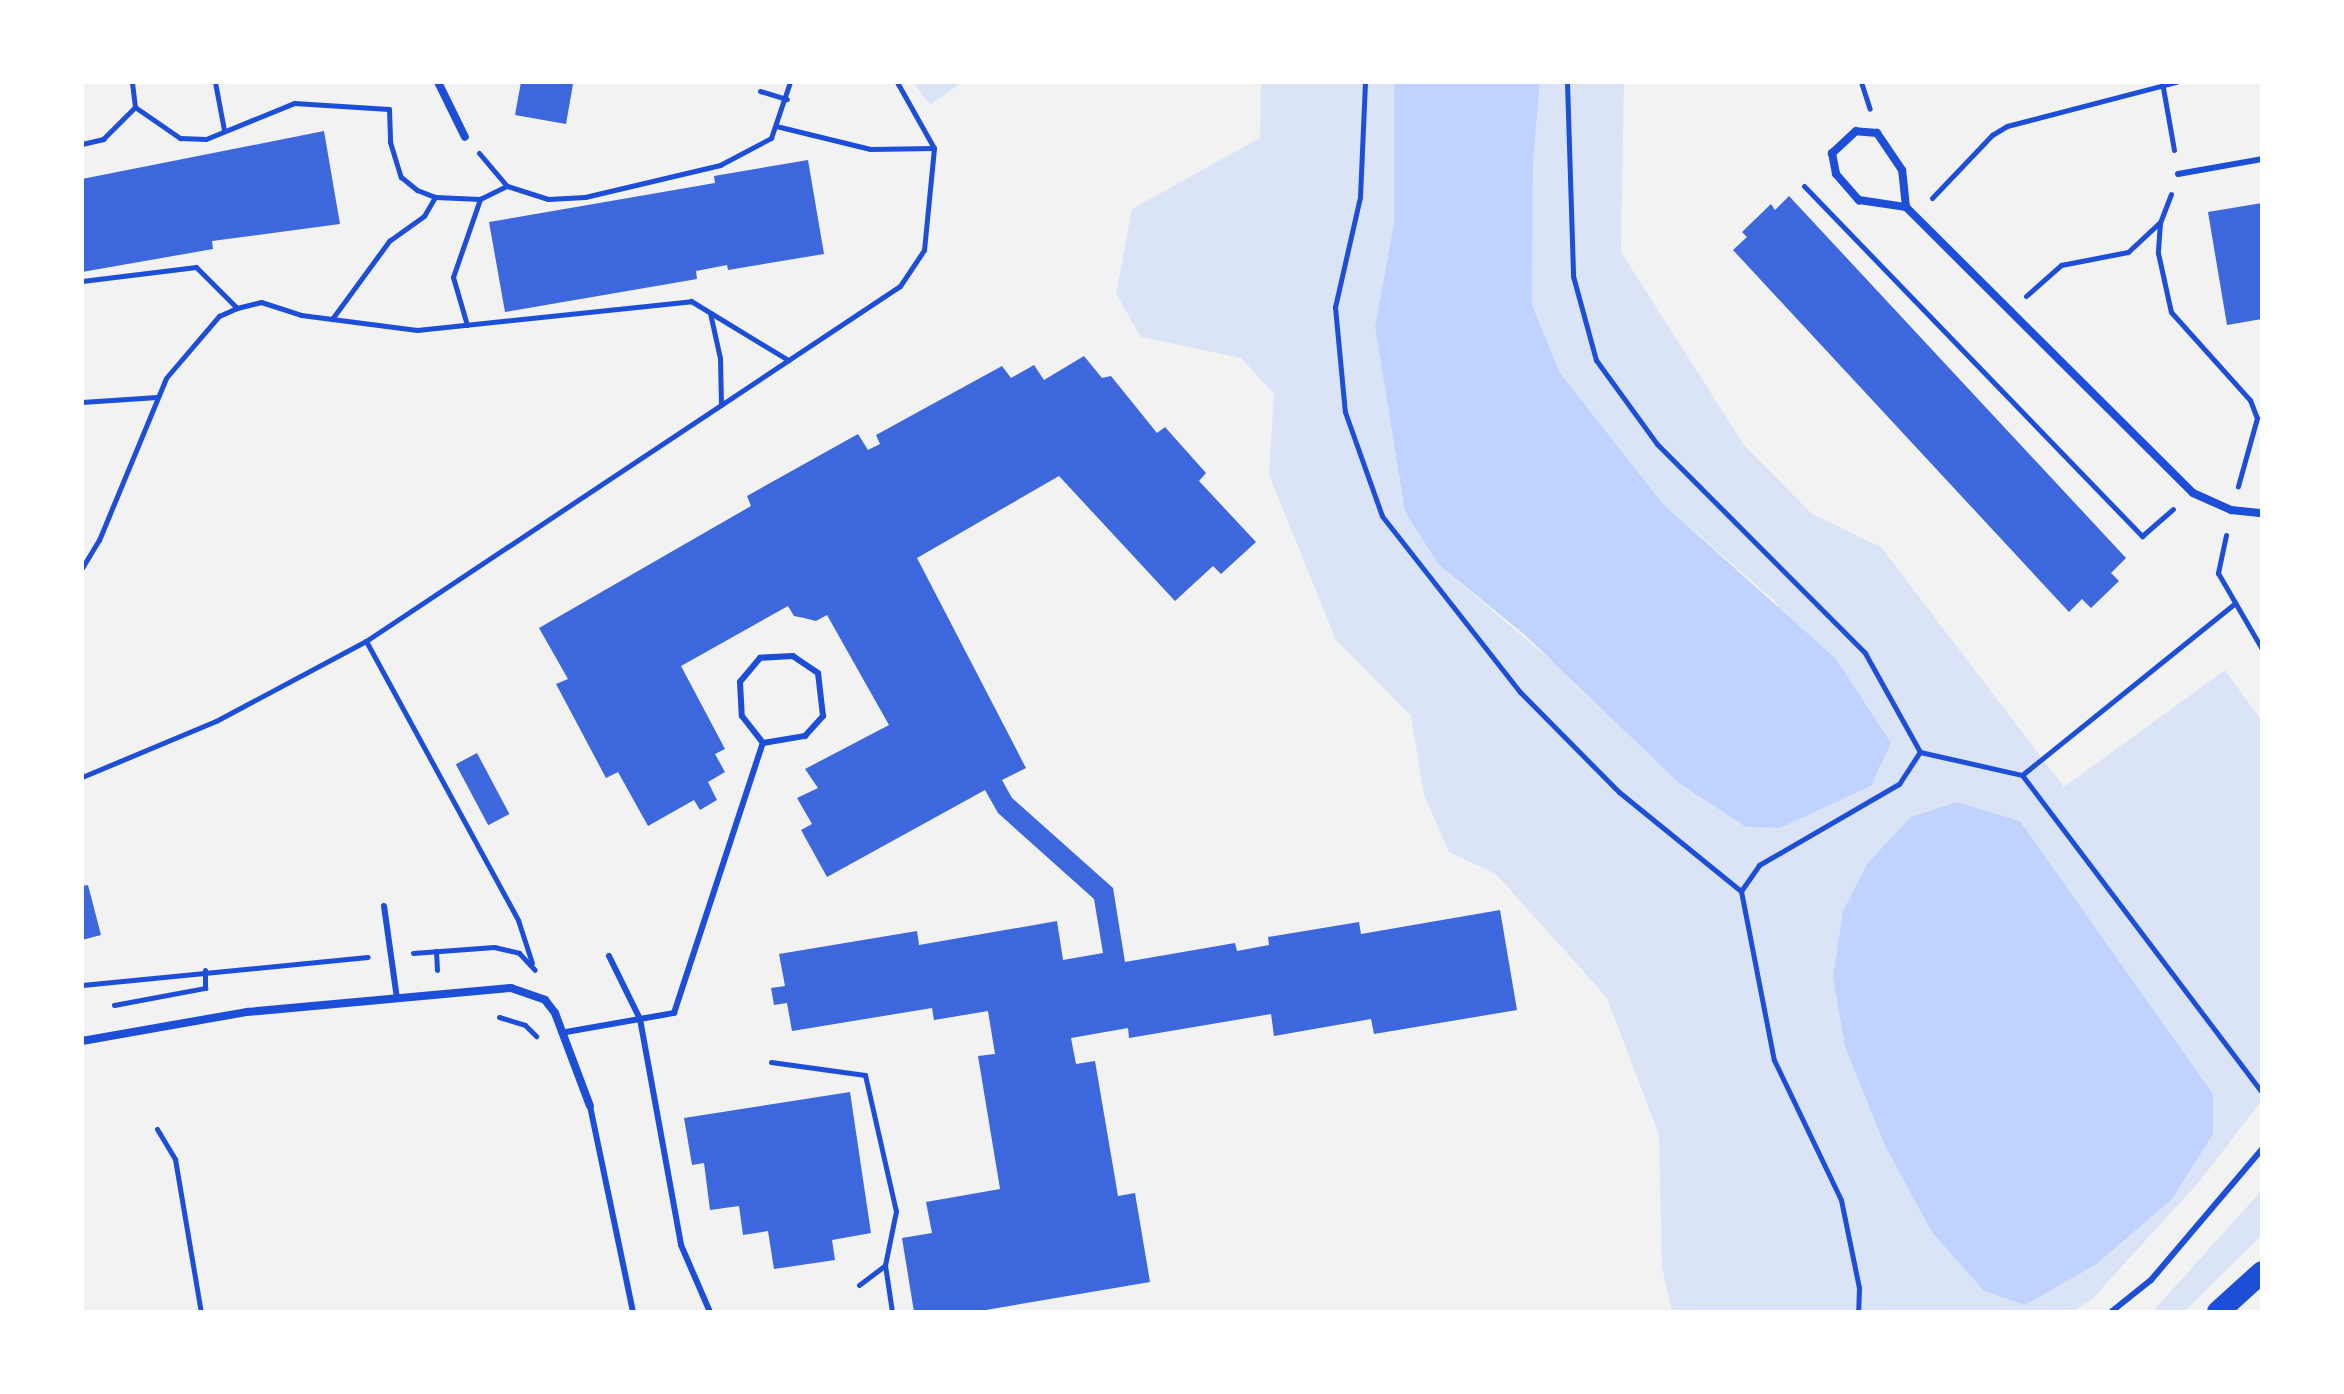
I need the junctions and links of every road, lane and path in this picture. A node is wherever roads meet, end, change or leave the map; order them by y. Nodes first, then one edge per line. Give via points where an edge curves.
1 (132, 82) edge
2 (215, 82) edge
3 (438, 82) edge
4 (897, 82) edge
5 (1365, 82) edge
6 (1567, 82) edge
7 (2176, 82) edge
8 (2162, 84) edge
9 (760, 91) dead end
10 (787, 99) dead end
11 (776, 126) dead end
12 (224, 130) dead end
13 (465, 137) joint
14 (82, 144) edge
15 (934, 148) junction
16 (2262, 159) edge
17 (2178, 174) junction
18 (507, 186) dead end
19 (1804, 186) dead end
20 (435, 197) dead end
21 (480, 199) dead end
22 (1906, 207) junction
23 (1914, 215) junction
24 (2160, 222) junction
25 (82, 281) edge
26 (237, 308) junction
27 (2011, 311) junction
28 (710, 312) junction
29 (332, 319) junction
30 (467, 325) junction
31 (788, 360) junction
32 (157, 397) junction
33 (82, 402) edge
34 (721, 405) junction
35 (2193, 493) junction
36 (2231, 510) junction
37 (2262, 513) edge
38 (82, 568) edge
39 (2235, 603) junction
40 (366, 641) junction
41 (2262, 649) edge
42 (763, 743) junction
43 (1920, 752) junction
44 (2022, 775) junction
45 (82, 777) edge
46 (1741, 891) junction
47 (384, 906) dead end
48 (436, 951) junction
49 (391, 955) junction
50 (609, 956) dead end
51 (532, 965) junction
52 (205, 970) junction
53 (82, 985) edge
54 (439, 995) junction
55 (397, 999) junction
56 (545, 1000) junction
57 (114, 1005) dead end
58 (488, 1016) dead end
59 (640, 1019) junction
60 (566, 1032) junction
61 (82, 1041) edge
62 (545, 1047) dead end
63 (771, 1062) dead end
64 (2262, 1092) edge
65 (590, 1106) joint
66 (157, 1129) dead end
67 (2262, 1149) edge
68 (885, 1265) junction
69 (2262, 1272) edge
70 (859, 1285) dead end
71 (201, 1312) edge
72 (633, 1312) edge
73 (710, 1312) edge
74 (892, 1312) edge
75 (1858, 1312) edge
76 (2111, 1312) edge
77 (2218, 1312) edge

1 - 14 path via 135,107 103,139
2 - 12 path
3 - 13 street
4 - 15 path
5 - 46 path via 1360,197 1335,307 1345,412 1382,516 1520,692 1619,792
6 - 43 path via 1573,276 1596,360 1657,444 1865,653
7 - 8 path
8 - 17 path
8 - 23 path via 2007,126
9 - 10 path
11 - 15 path via 870,149
13 - 18 path
15 - 31 path via 924,250 900,286
16 - 17 lane
17 - 24 path
19 - 35 path via 2142,536
20 - 29 path via 424,216 389,241
21 - 30 path via 453,277
22 - 22 street via 1859,200 1836,174 1832,153 1856,131 1877,133 1902,170
22 - 23 street
23 - 27 street
24 - 27 path via 2128,252 2061,265
24 - 36 path via 2158,253 2171,312 2250,400 2257,418
25 - 26 path via 196,267
26 - 29 path via 261,302
26 - 32 path via 219,316 166,378
27 - 35 street
28 - 30 path via 691,301
28 - 31 path
28 - 34 path via 720,358
29 - 30 path via 417,330
31 - 34 path
32 - 33 path
32 - 38 path via 99,540
34 - 40 path
35 - 36 street
36 - 37 street
36 - 39 path via 2218,573
39 - 41 path
39 - 44 path
40 - 45 path via 216,721
40 - 51 path via 518,920
42 - 42 lane via 742,716 740,682 760,658 793,656 818,673 823,716 805,736
42 - 59 lane via 674,1013
43 - 44 path
43 - 46 path via 1899,784 1759,865
44 - 64 path
46 - 75 path via 1774,1060 1841,1200 1859,1288
47 - 49 lane
48 - 49 path
48 - 51 path via 494,947 519,953
48 - 54 path
49 - 52 path
49 - 55 lane
50 - 59 lane
51 - 56 path via 544,984
52 - 53 path
52 - 57 path via 205,988
54 - 55 street
54 - 56 street via 511,988
55 - 61 street via 171,1022
56 - 60 street
58 - 62 path via 525,1025
59 - 60 lane
59 - 73 lane via 681,1245
60 - 65 street
63 - 68 path via 865,1075 896,1211
65 - 72 lane
66 - 71 path via 175,1159
67 - 76 lane via 2151,1280
68 - 70 path
68 - 74 path
69 - 77 highway

